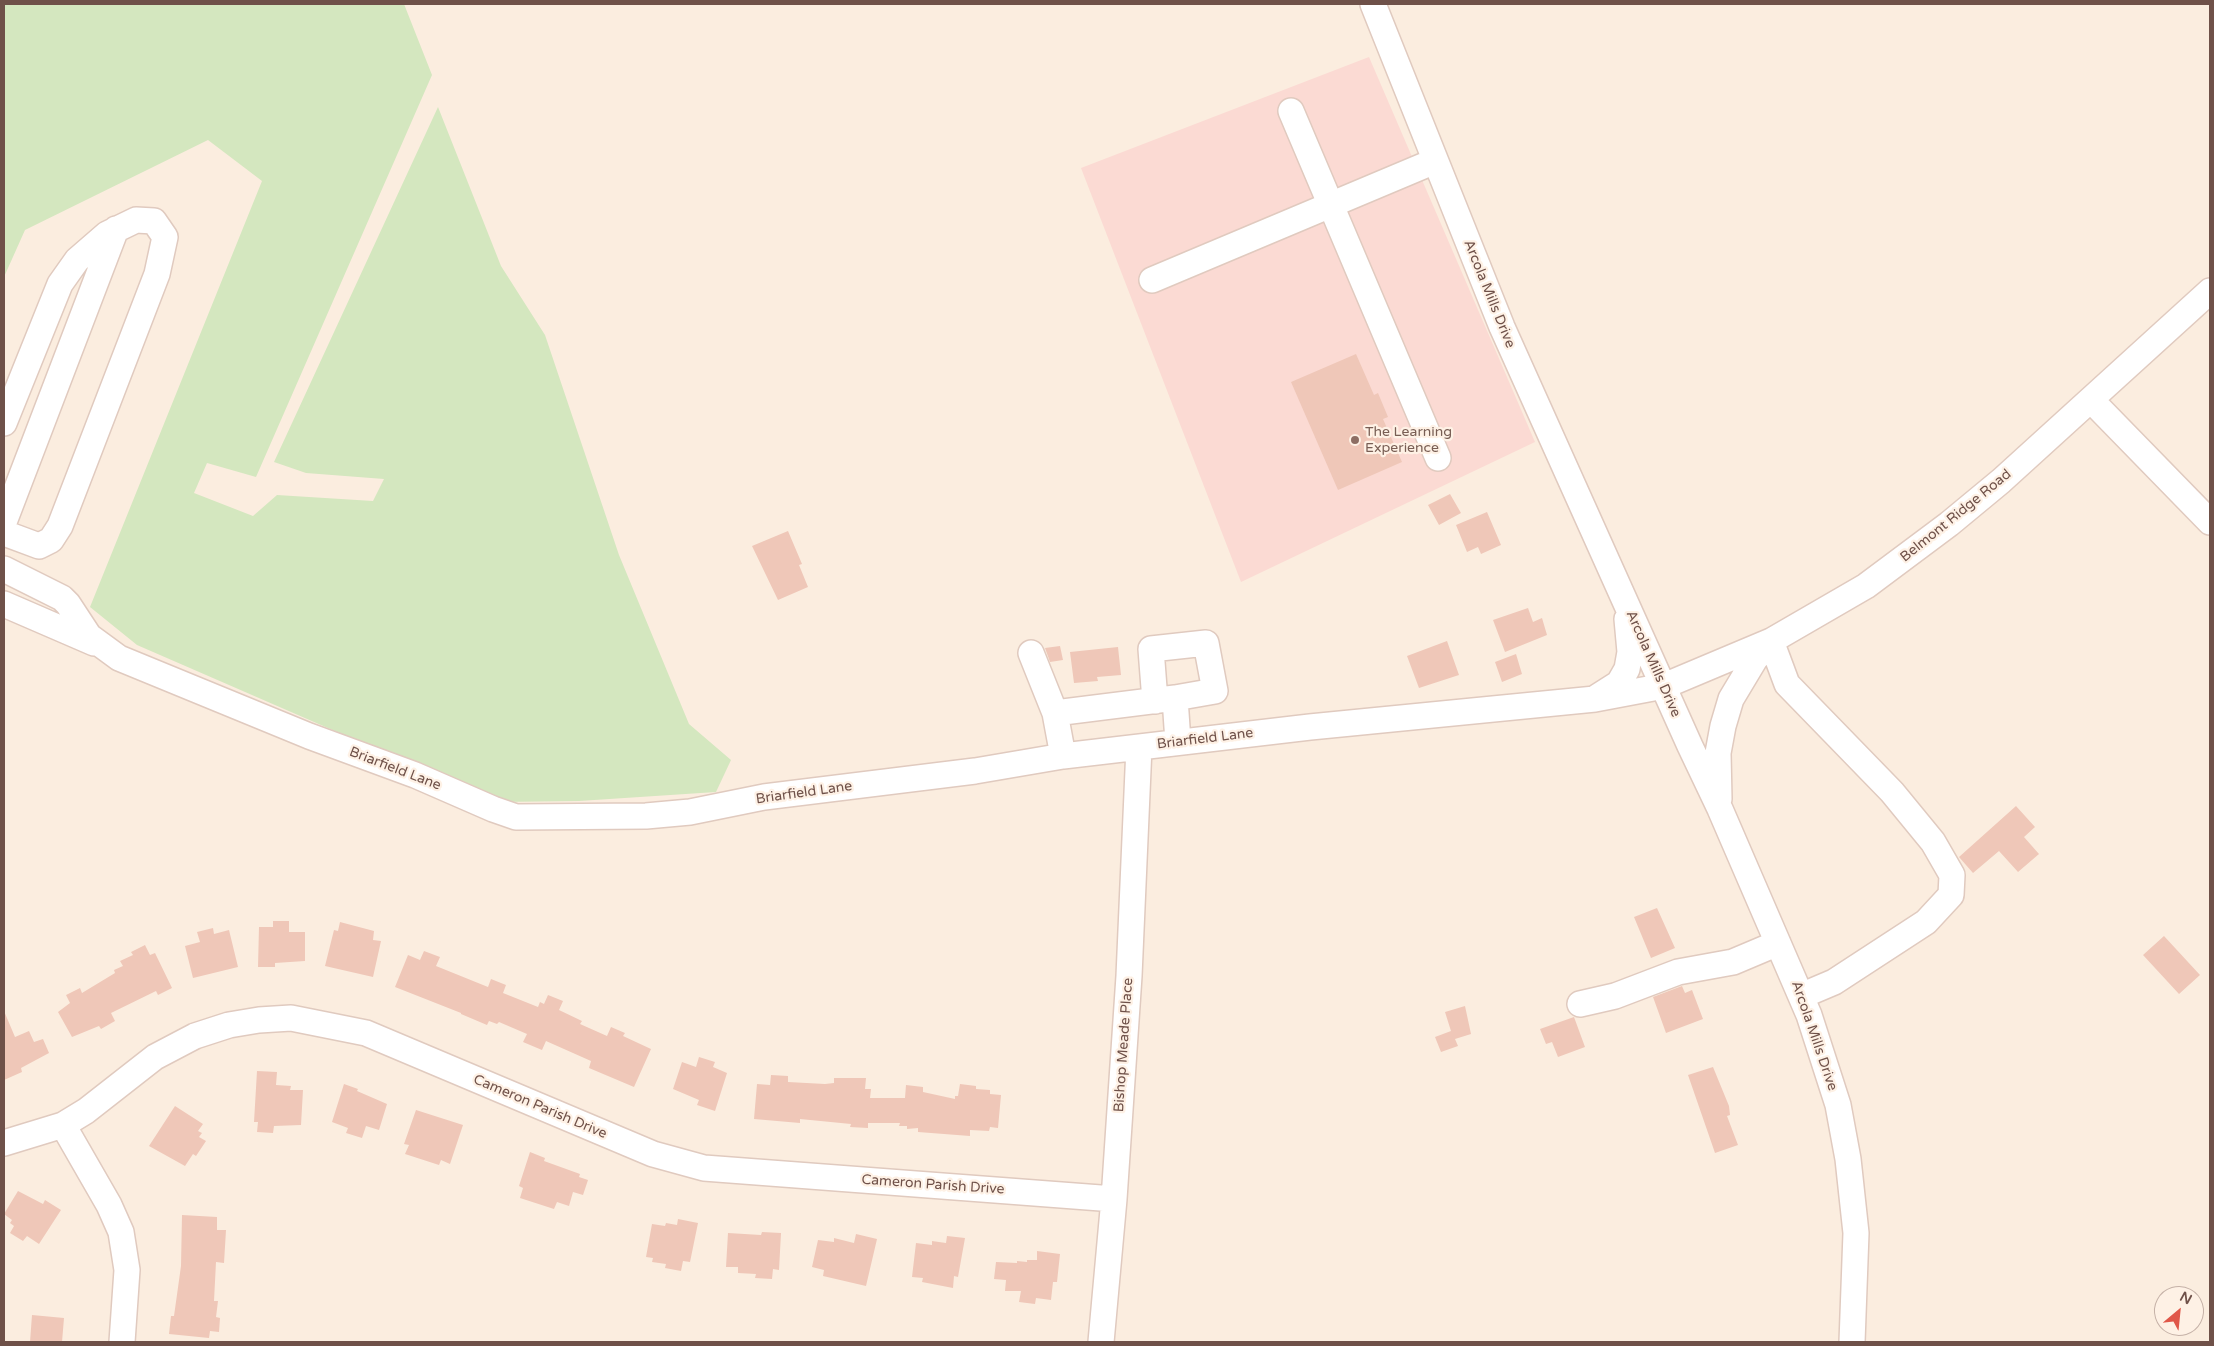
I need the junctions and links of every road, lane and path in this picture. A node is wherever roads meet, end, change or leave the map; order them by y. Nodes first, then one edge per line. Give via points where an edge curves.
1 (1374, 4) edge
2 (1290, 111) dead end
3 (1435, 161) junction
4 (1330, 205) junction
5 (116, 229) junction
6 (1152, 280) dead end
7 (2210, 292) edge
8 (2091, 400) junction
9 (4, 423) edge
10 (1438, 458) dead end
11 (4, 522) edge
12 (2210, 522) edge
13 (4, 533) edge
14 (4, 569) edge
15 (1625, 600) junction
16 (4, 604) edge
17 (1771, 641) junction
18 (99, 645) junction
19 (1031, 653) dead end
20 (1664, 686) junction
21 (1595, 699) junction
22 (1055, 713) junction
23 (1178, 742) junction
24 (1139, 747) junction
25 (1063, 756) junction
26 (1720, 808) junction
27 (1778, 943) junction
28 (1801, 996) junction
29 (1580, 1004) dead end
30 (62, 1126) junction
31 (4, 1143) edge
32 (1114, 1199) junction
33 (122, 1342) edge
34 (1101, 1342) edge
35 (1852, 1342) edge

1 - 3 street, Arcola Mills Drive
2 - 4 street
3 - 4 street
3 - 15 street, Arcola Mills Drive via 1502,328
4 - 6 street
4 - 10 street
5 - 9 street via 77,260 60,284
5 - 11 street
5 - 13 street via 136,220 154,221 165,237 157,274 60,526 51,540 40,546
7 - 8 street, Belmont Ridge Road
8 - 12 street
8 - 17 street, Belmont Ridge Road via 2001,481 1912,553 1866,586
14 - 18 street, Briarfield Lane via 62,598
15 - 20 street, Arcola Mills Drive
15 - 21 street via 1630,652 1627,669 1619,683
16 - 18 street
17 - 20 street, Belmont Ridge Road
17 - 26 street via 1743,677 1728,708 1718,753
17 - 28 street via 1787,684 1892,792 1933,842 1952,874 1951,895 1926,922 1834,982
18 - 25 street, Briarfield Lane via 137,666 516,817 646,816 690,812 764,797 975,771
19 - 22 street
20 - 21 street, Briarfield Lane
20 - 26 street, Arcola Mills Drive
21 - 23 street, Briarfield Lane
22 - 23 street via 1165,700
22 - 25 street
23 - 24 street, Briarfield Lane
24 - 25 street, Briarfield Lane
24 - 32 street, Bishop Meade Place via 1129,976
26 - 27 street, Arcola Mills Drive
27 - 28 street, Arcola Mills Drive
27 - 29 street via 1733,962 1678,972 1615,996
28 - 35 street, Arcola Mills Drive via 1838,1105 1848,1159 1856,1233
30 - 31 street, Cameron Parish Drive
30 - 32 street, Cameron Parish Drive via 155,1056 196,1036 236,1024 291,1018 366,1034 653,1154 704,1168
30 - 33 street via 109,1205 121,1232 127,1270
32 - 34 street, Bishop Meade Place

